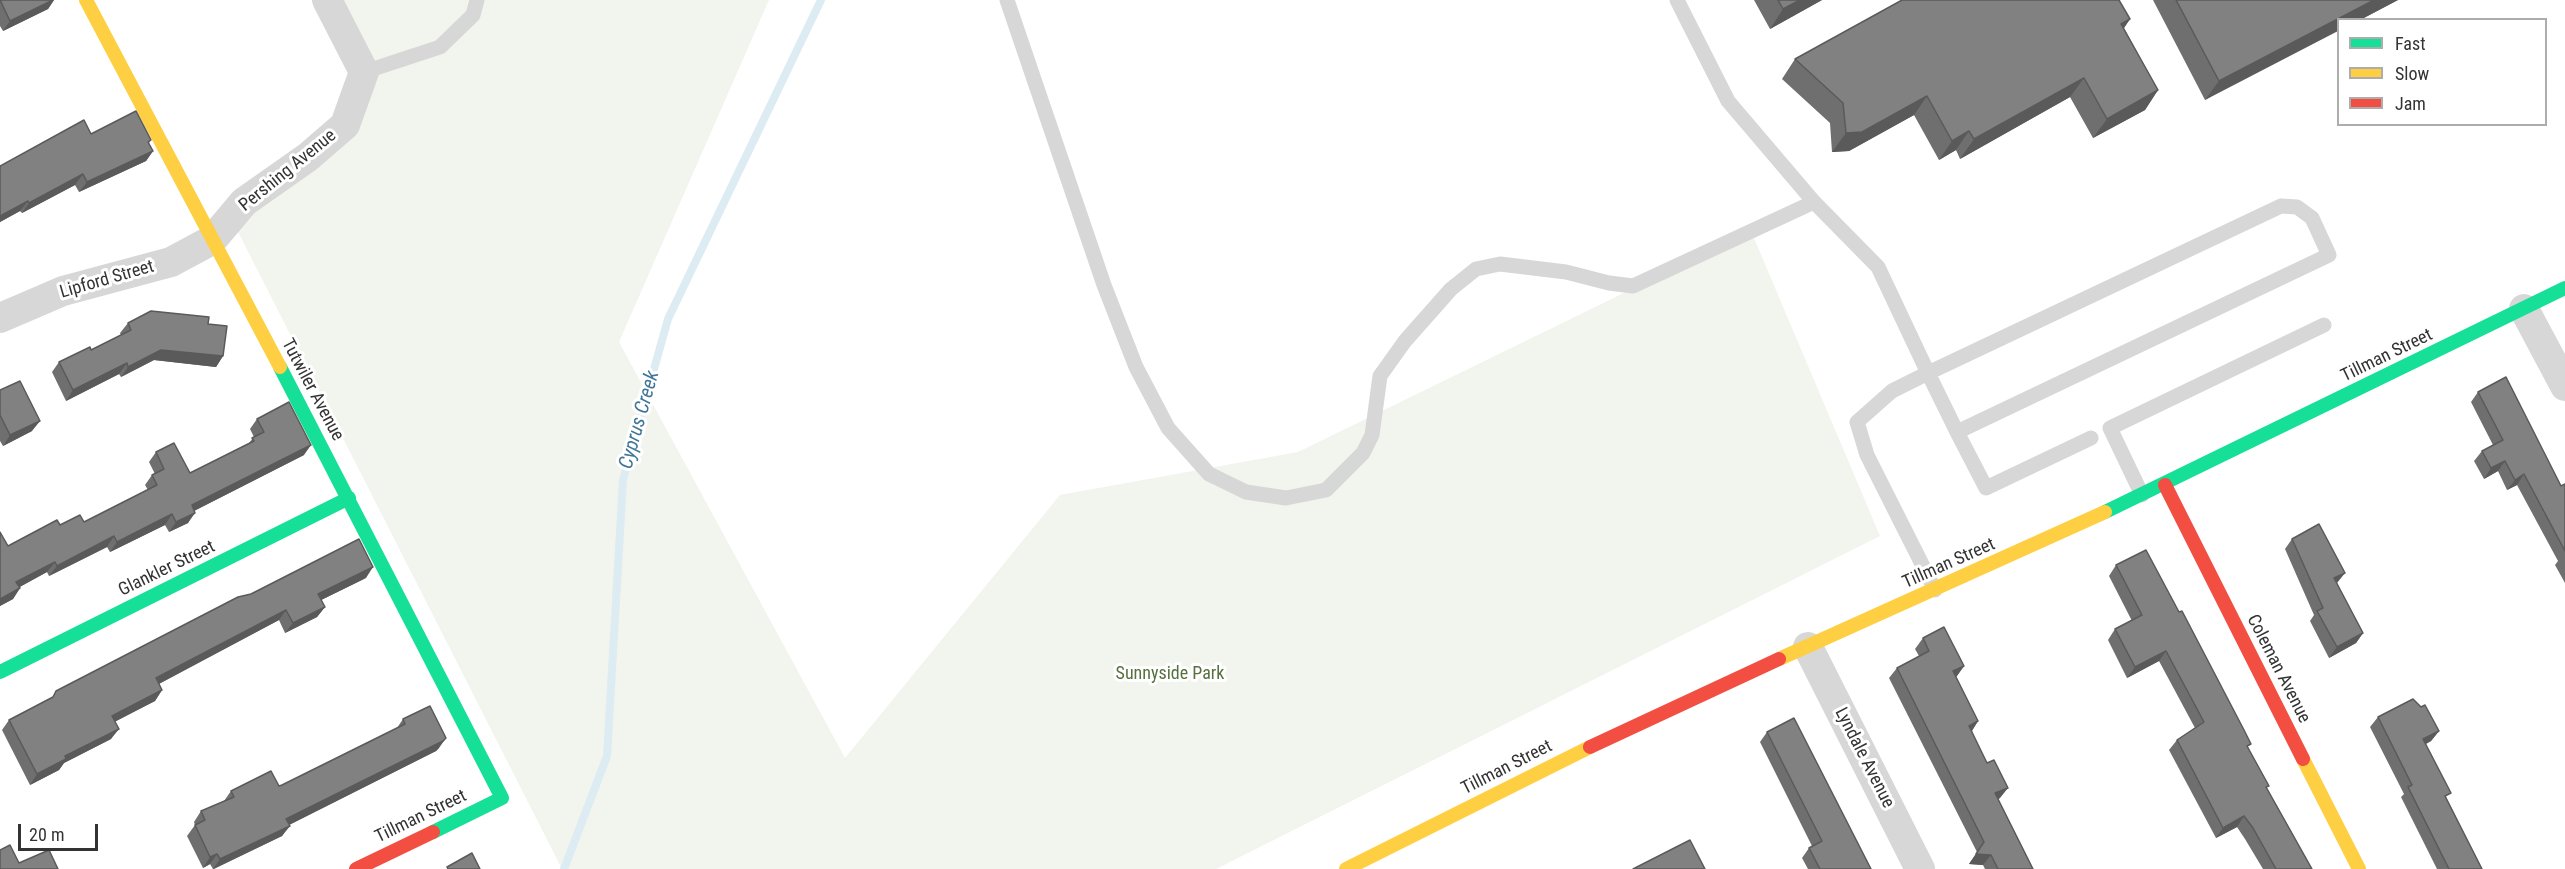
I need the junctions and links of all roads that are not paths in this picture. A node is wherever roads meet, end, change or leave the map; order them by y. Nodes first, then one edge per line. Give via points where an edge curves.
1 (86, 0) edge
2 (327, 0) edge
3 (477, 0) edge
4 (1007, 0) edge
5 (1677, 0) edge
6 (364, 72) junction
7 (1814, 202) junction
8 (212, 240) junction
9 (2565, 288) edge
10 (2524, 309) junction
11 (0, 318) edge
12 (2324, 325) dead end
13 (1928, 373) junction
14 (2565, 386) edge
15 (1957, 432) junction
16 (2091, 438) dead end
17 (2165, 485) junction
18 (2142, 495) junction
19 (349, 498) junction
20 (1935, 590) junction
21 (1808, 647) junction
22 (0, 672) edge
23 (502, 798) joint
24 (356, 869) edge
25 (1346, 869) edge
26 (1920, 869) edge
27 (2360, 869) edge

1 - 8 street, Tutwiler Avenue
2 - 6 street
3 - 6 lane via 473,15 440,47
4 - 7 lane via 1104,285 1137,368 1168,428 1209,474 1246,492 1286,498 1326,490 1363,453 1372,435 1380,376 1451,289 1476,269 1500,264 1633,286
5 - 7 lane via 1728,101
6 - 8 street, Pershing Avenue via 345,125 308,157 244,202
7 - 13 lane via 1878,267
8 - 11 street, Lipford Street via 171,262 63,291
8 - 19 street, Tutwiler Avenue
9 - 10 street, Tillman Street
10 - 14 street
10 - 17 street, Tillman Street
12 - 18 lane via 2110,428
13 - 15 lane
13 - 15 lane via 2281,206 2297,207 2312,218 2329,255
13 - 20 lane via 1892,391 1857,422 1867,455
15 - 16 lane via 1986,488
17 - 18 street, Tillman Street
17 - 27 street, Coleman Avenue
18 - 20 street, Tillman Street
19 - 22 street, Glankler Street
19 - 23 street, Tutwiler Avenue
20 - 21 street, Tillman Street
21 - 25 street, Tillman Street via 1648,718
21 - 26 street, Lyndale Avenue
23 - 24 street, Tillman Street

